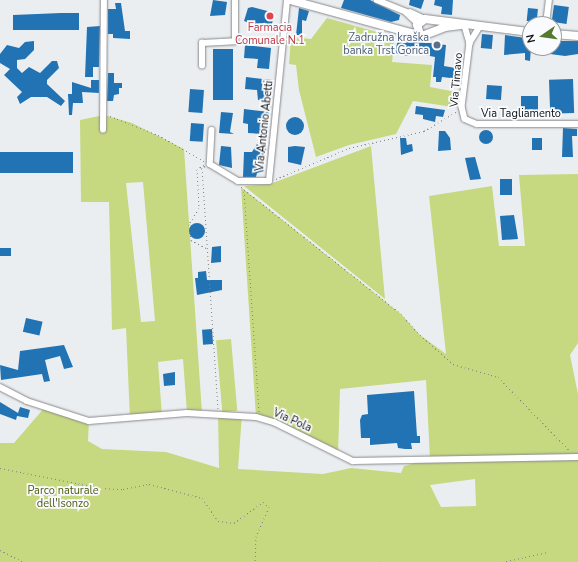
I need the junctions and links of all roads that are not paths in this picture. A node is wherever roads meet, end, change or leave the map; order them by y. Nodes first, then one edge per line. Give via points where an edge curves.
1 (104, 0) edge
2 (236, 0) edge
3 (288, 0) edge
4 (377, 0) edge
5 (549, 0) edge
6 (547, 16) edge
7 (422, 22) junction
8 (463, 26) junction
9 (480, 27) junction
10 (394, 29) junction
11 (522, 31) edge
12 (432, 32) junction
13 (420, 34) junction
14 (562, 35) edge
15 (578, 36) edge
16 (470, 43) junction
17 (202, 66) dead end
18 (465, 119) joint
19 (578, 124) edge
20 (103, 130) dead end
21 (212, 130) dead end
22 (0, 387) edge
23 (576, 456) edge

1 - 20 street
2 - 17 street via 235,41 202,43
3 - 10 main road
3 - 21 street, Via Antonio Abetti via 269,181 238,181 210,164
4 - 7 street
5 - 6 street
7 - 8 main road
7 - 10 main road
7 - 12 main road
7 - 13 main road
8 - 9 main road
8 - 12 main road
8 - 16 street, Via Timavo
9 - 11 main road
9 - 16 street, Via Timavo
10 - 13 main road
12 - 13 main road via 428,35
14 - 15 main road
16 - 18 street, Via Timavo via 462,107
18 - 19 street, Via Tagliamento via 477,124
22 - 23 street, Via Pola via 27,401 89,421 218,413 260,418 274,422 353,461

